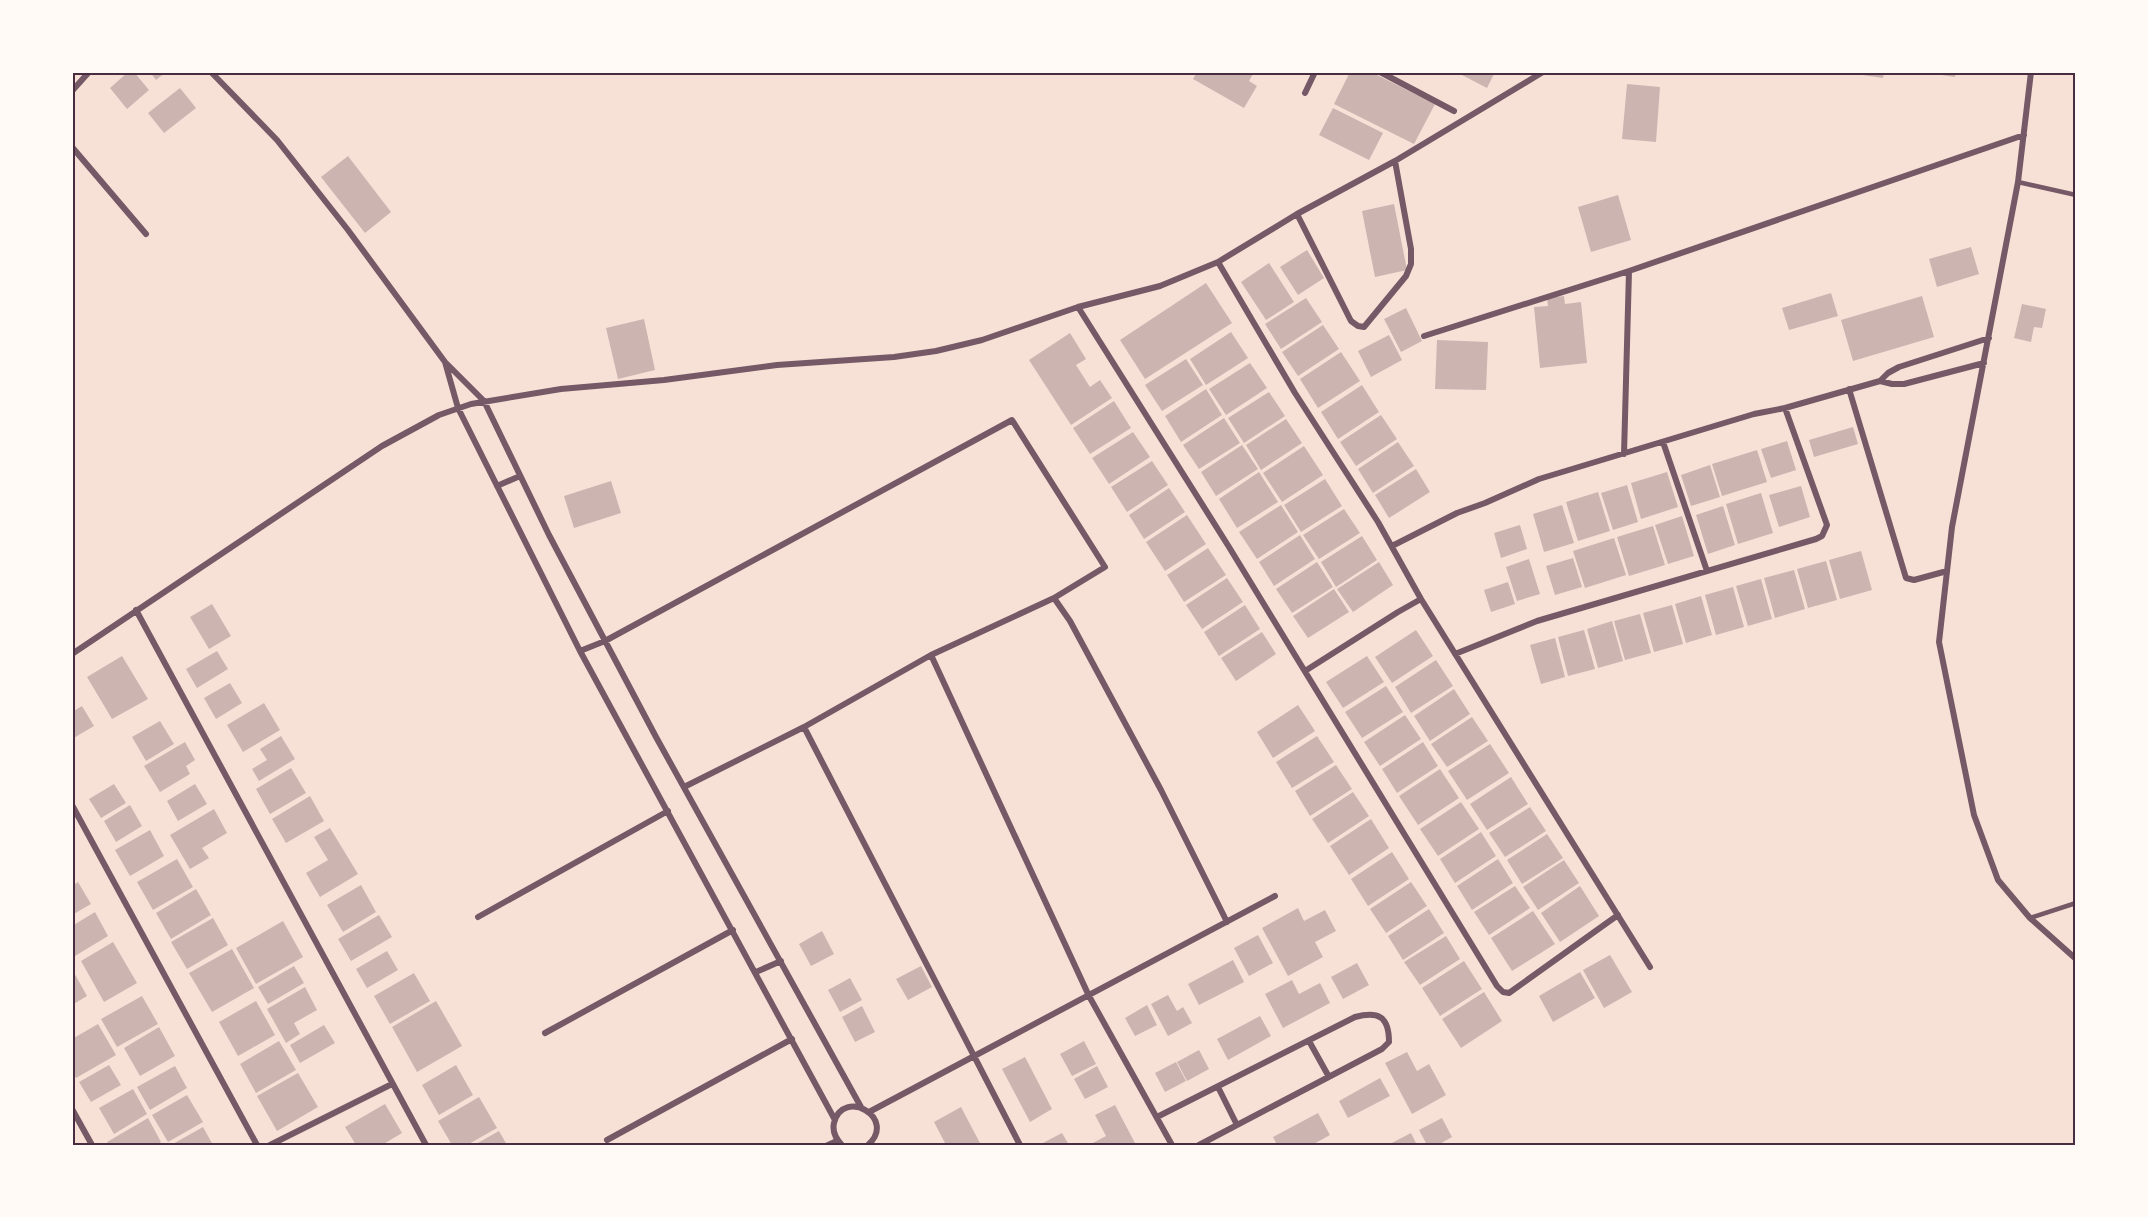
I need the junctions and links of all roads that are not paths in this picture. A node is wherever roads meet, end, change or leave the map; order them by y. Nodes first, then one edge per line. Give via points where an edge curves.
1 (89, 72) edge
2 (211, 72) edge
3 (1315, 72) edge
4 (1380, 72) edge
5 (1543, 72) edge
6 (2031, 72) edge
7 (72, 91) edge
8 (1305, 93) dead end
9 (1454, 111) dead end
10 (2024, 135) junction
11 (72, 147) edge
12 (1395, 161) junction
13 (2018, 182) junction
14 (2076, 195) edge
15 (1297, 214) junction
16 (146, 234) dead end
17 (1218, 262) junction
18 (1629, 271) junction
19 (1078, 307) junction
20 (1425, 336) dead end
21 (1989, 338) junction
22 (445, 362) junction
23 (1984, 363) junction
24 (1880, 381) junction
25 (1849, 389) junction
26 (484, 401) junction
27 (458, 408) junction
28 (1785, 408) junction
29 (1663, 442) junction
30 (1624, 454) junction
31 (520, 476) junction
32 (497, 486) junction
33 (1392, 546) junction
34 (1707, 571) junction
35 (1947, 571) junction
36 (1054, 598) junction
37 (1421, 600) junction
38 (136, 610) junction
39 (605, 640) junction
40 (580, 651) junction
41 (72, 654) edge
42 (1455, 654) junction
43 (931, 655) junction
44 (1305, 671) junction
45 (804, 727) junction
46 (684, 787) junction
47 (72, 805) edge
48 (668, 812) junction
49 (1275, 896) dead end
50 (2076, 903) edge
51 (1618, 915) junction
52 (478, 917) dead end
53 (2030, 918) junction
54 (1227, 922) junction
55 (733, 930) junction
56 (2076, 959) edge
57 (781, 961) junction
58 (1650, 968) dead end
59 (756, 972) junction
60 (1089, 996) junction
61 (545, 1033) dead end
62 (792, 1039) junction
63 (1309, 1041) junction
64 (976, 1057) junction
65 (1329, 1077) junction
66 (392, 1084) junction
67 (1218, 1086) junction
68 (861, 1107) junction
69 (72, 1109) edge
70 (869, 1112) junction
71 (1157, 1118) junction
72 (835, 1120) junction
73 (1237, 1125) junction
74 (607, 1140) dead end
75 (839, 1142) edge
76 (92, 1145) edge
77 (257, 1145) edge
78 (270, 1145) edge
79 (426, 1145) edge
80 (826, 1145) edge
81 (868, 1145) edge
82 (1020, 1145) edge
83 (1172, 1145) edge
84 (1199, 1145) edge

1 - 7 street
2 - 22 street via 277,140
3 - 8 street
4 - 9 street
5 - 12 street
6 - 10 street
10 - 13 street
10 - 18 street
11 - 16 street
12 - 15 street
12 - 15 street via 1411,264 1406,276 1364,327 1351,321
13 - 14 lane
13 - 21 street
15 - 17 street
17 - 19 street via 1160,286
17 - 33 street
18 - 20 street
18 - 30 street
19 - 26 street via 982,340 936,351 561,389
19 - 44 street
21 - 23 street
21 - 24 street via 1899,367
22 - 26 street
22 - 27 street
23 - 24 street via 1904,384
23 - 35 street
24 - 25 street
25 - 28 street
25 - 35 street via 1906,578 1914,580
26 - 27 street
26 - 31 street
27 - 32 street
27 - 38 street via 419,424 382,446
28 - 29 street
28 - 34 street via 1827,525 1822,536
29 - 30 street
29 - 34 street
30 - 33 street via 1539,479 1457,513
31 - 32 street
31 - 39 street
32 - 40 street
33 - 37 street
34 - 42 street via 1537,621
35 - 53 street via 1939,642 1974,814 1998,880
36 - 39 street via 1106,567 1012,420
36 - 43 street
36 - 54 street via 1155,780
37 - 42 street
37 - 44 street
38 - 41 street
38 - 66 street
39 - 40 street
39 - 46 street
40 - 48 street
42 - 51 street
43 - 45 street
43 - 60 street
44 - 51 street via 1503,992 1509,993
45 - 46 street
45 - 64 street
46 - 57 street
47 - 77 street
48 - 52 street
48 - 55 street
49 - 54 street
50 - 53 lane
51 - 58 street
53 - 56 street
54 - 60 street
55 - 59 street
55 - 61 street
57 - 59 street
57 - 68 street
59 - 62 street
60 - 64 street
60 - 71 street
62 - 72 street
62 - 74 street
63 - 65 street
63 - 65 street via 1370,1013 1380,1017 1389,1030 1389,1042 1382,1048
63 - 67 street
64 - 70 street
64 - 82 street
65 - 73 street
66 - 78 street
66 - 79 street
67 - 71 street
67 - 73 street
68 - 70 street
68 - 72 street via 846,1109
69 - 76 street
70 - 81 street via 876,1130
71 - 83 street
72 - 75 street via 834,1133
73 - 84 street
75 - 80 lane

